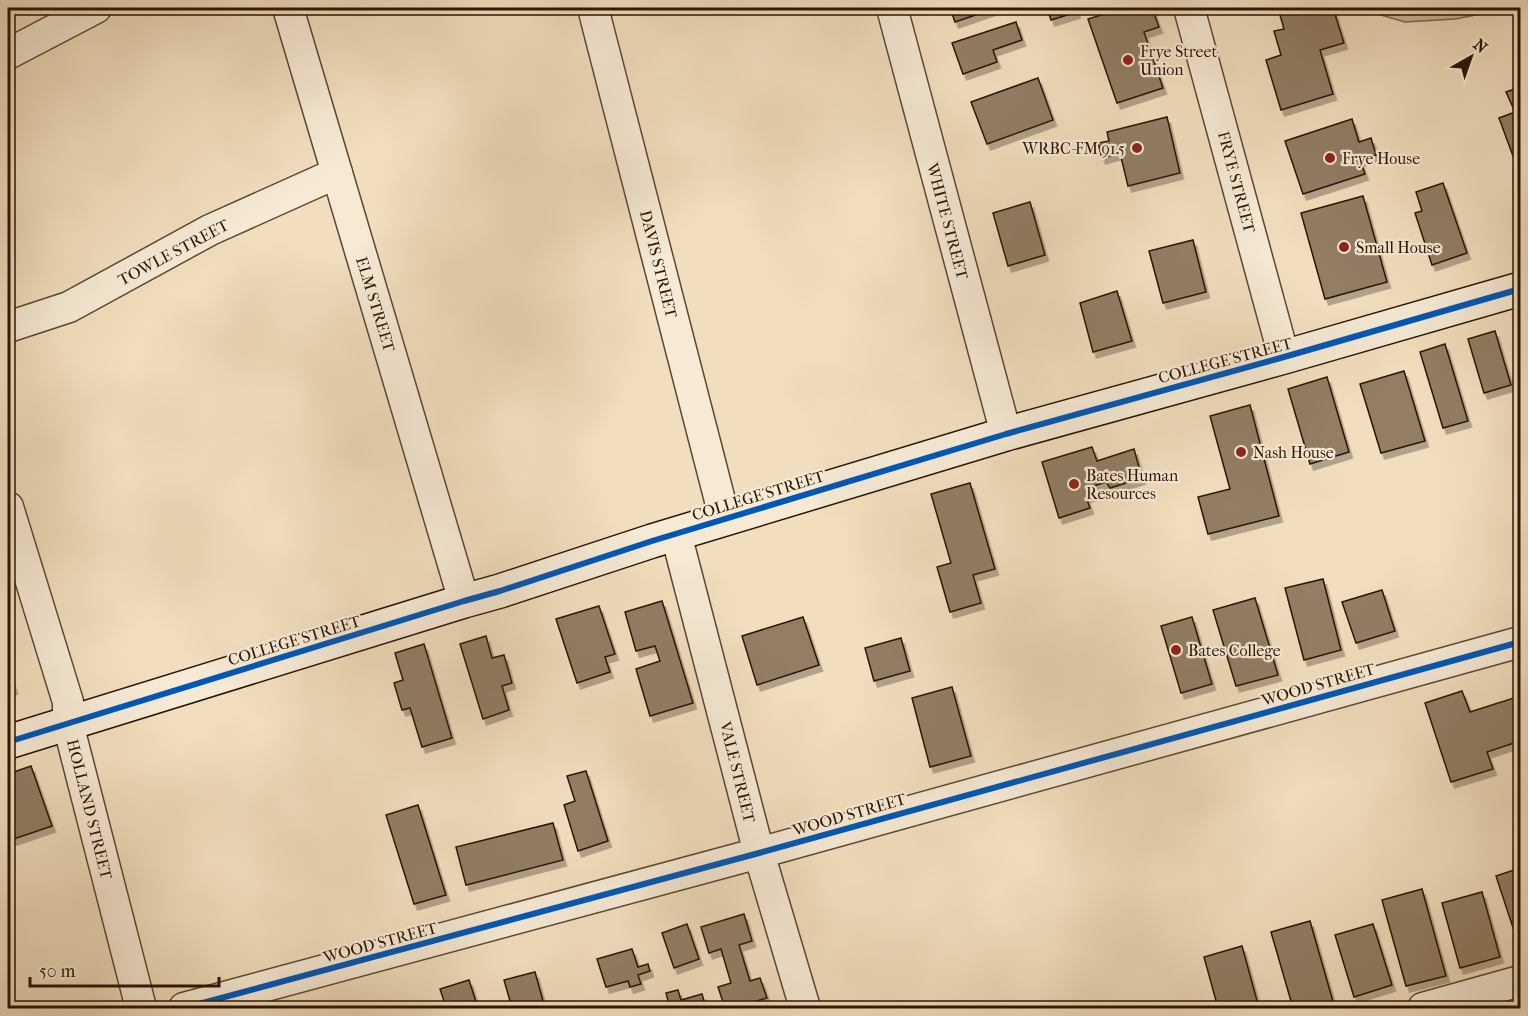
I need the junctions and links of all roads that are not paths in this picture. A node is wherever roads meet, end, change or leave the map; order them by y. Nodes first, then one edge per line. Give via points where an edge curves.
1 (96, 8) edge
2 (288, 8) edge
3 (593, 8) edge
4 (892, 8) edge
5 (1189, 8) edge
6 (8, 54) edge
7 (337, 173) junction
8 (1521, 289) edge
9 (8, 327) edge
10 (1284, 357) junction
11 (1006, 434) junction
12 (8, 507) edge
13 (725, 520) junction
14 (676, 534) junction
15 (464, 601) junction
16 (1521, 642) edge
17 (68, 724) junction
18 (8, 742) edge
19 (759, 853) junction
20 (1521, 981) edge
21 (141, 1008) edge
22 (184, 1008) edge
23 (804, 1008) edge
24 (1423, 1008) edge

1 - 6 street
2 - 7 street, ELM STREET
3 - 13 street, DAVIS STREET
4 - 11 street, WHITE STREET
5 - 10 street, FRYE STREET
7 - 9 street, TOWLE STREET via 210,230 69,308
7 - 15 street, ELM STREET
8 - 10 main road, COLLEGE STREET
10 - 11 main road, COLLEGE STREET
11 - 13 main road, COLLEGE STREET
12 - 17 street, HOLLAND STREET via 68,702
13 - 14 main road, COLLEGE STREET
14 - 15 main road, COLLEGE STREET
14 - 19 street, VALE STREET
15 - 17 main road, COLLEGE STREET
16 - 19 street, WOOD STREET
17 - 18 main road, COLLEGE STREET
17 - 21 street, HOLLAND STREET
19 - 22 street, WOOD STREET
19 - 23 street, VALE STREET
20 - 24 street

